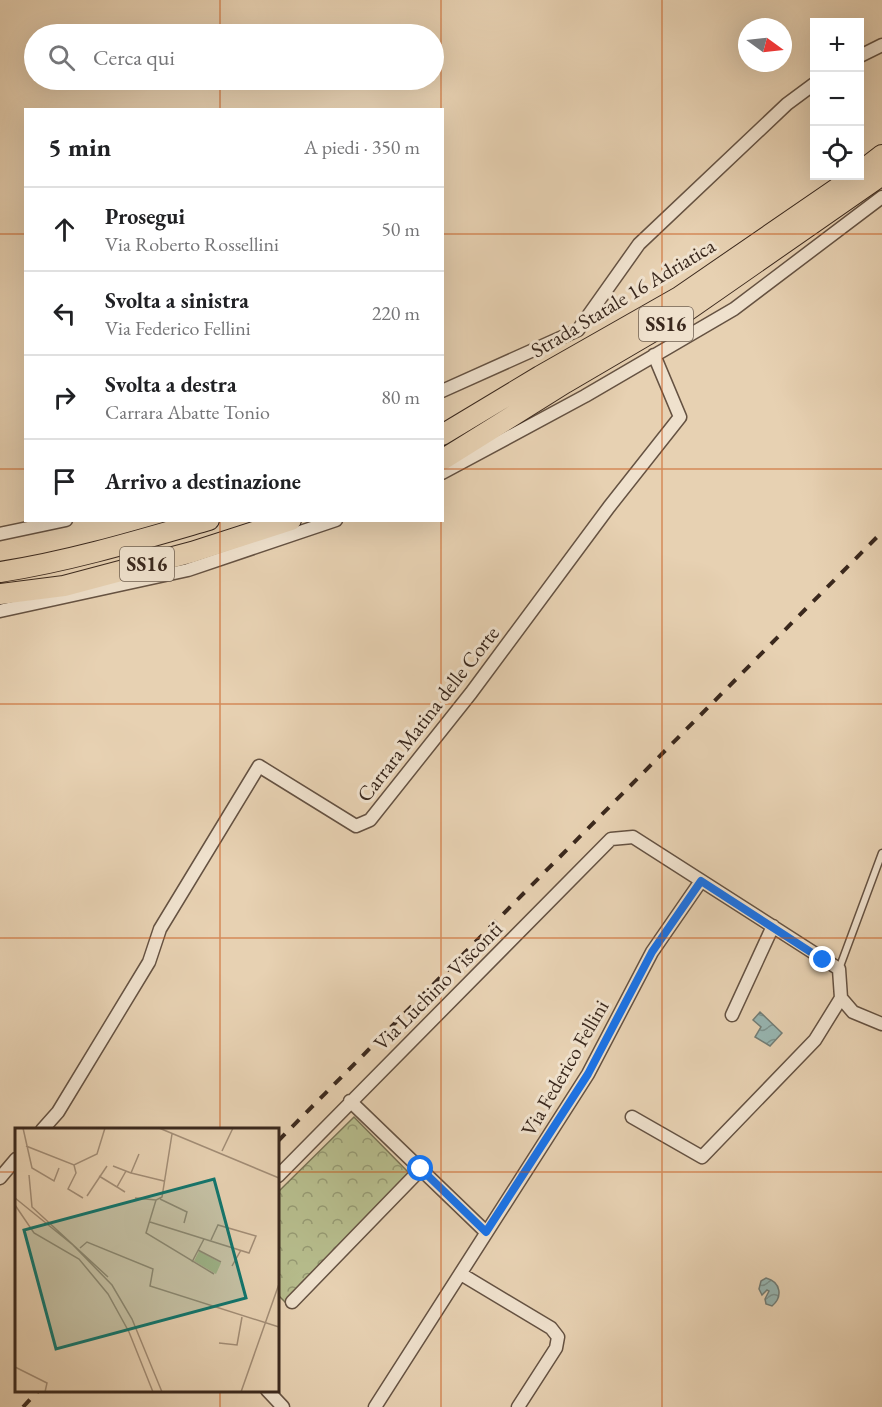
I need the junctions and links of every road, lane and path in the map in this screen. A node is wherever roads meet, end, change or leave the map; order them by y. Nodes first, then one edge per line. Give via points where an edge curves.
1 (882, 45) edge
2 (864, 54) edge
3 (810, 87) edge
4 (882, 155) edge
5 (864, 169) edge
6 (882, 175) edge
7 (849, 180) edge
8 (882, 197) edge
9 (654, 355) junction
10 (444, 390) edge
11 (444, 434) edge
12 (444, 459) edge
13 (444, 472) edge
14 (57, 522) edge
15 (202, 522) edge
16 (285, 522) edge
17 (330, 522) edge
18 (0, 534) edge
19 (0, 572) edge
20 (0, 594) edge
21 (0, 611) edge
22 (882, 853) edge
23 (701, 881) junction
24 (773, 926) junction
25 (839, 969) junction
26 (841, 998) junction
27 (732, 1015) dead end
28 (882, 1024) edge
29 (350, 1101) junction
30 (632, 1117) dead end
31 (44, 1128) edge
32 (15, 1160) edge
33 (421, 1169) junction
34 (279, 1175) edge
35 (0, 1178) edge
36 (486, 1232) junction
37 (461, 1274) junction
38 (292, 1302) dead end
39 (269, 1392) edge
40 (283, 1407) edge
41 (375, 1407) edge
42 (518, 1407) edge

1 - 2 street
3 - 10 street via 787,104 639,244 578,330
4 - 5 highway
6 - 12 highway, Strada Statale 16 Adriatica / SS16 via 681,315
7 - 11 highway, Strada Statale 16 Adriatica / SS16 via 679,297
8 - 9 street via 734,309
9 - 13 street
9 - 31 street, Carrara Matina delle Corte via 680,417 464,702 370,820 356,826 259,766 160,929 149,962 58,1112
14 - 18 street
15 - 19 highway, SS16 via 131,543
16 - 20 highway, SS16 via 192,552 64,585
17 - 21 street via 188,570
22 - 25 lane
23 - 24 street
23 - 29 street, Via Luchino Visconti via 633,837 611,839
23 - 36 street, Via Federico Fellini via 652,952 588,1074
24 - 25 street
24 - 27 street
25 - 26 street
26 - 28 street via 853,1012
26 - 30 street via 815,1040 702,1157
29 - 33 street
29 - 34 street, Via Luchino Visconti
32 - 35 street
33 - 36 street
33 - 38 street
36 - 37 street, Via Federico Fellini
37 - 41 street, Via Federico Fellini
37 - 42 street via 551,1328 558,1337 556,1347
39 - 40 street

